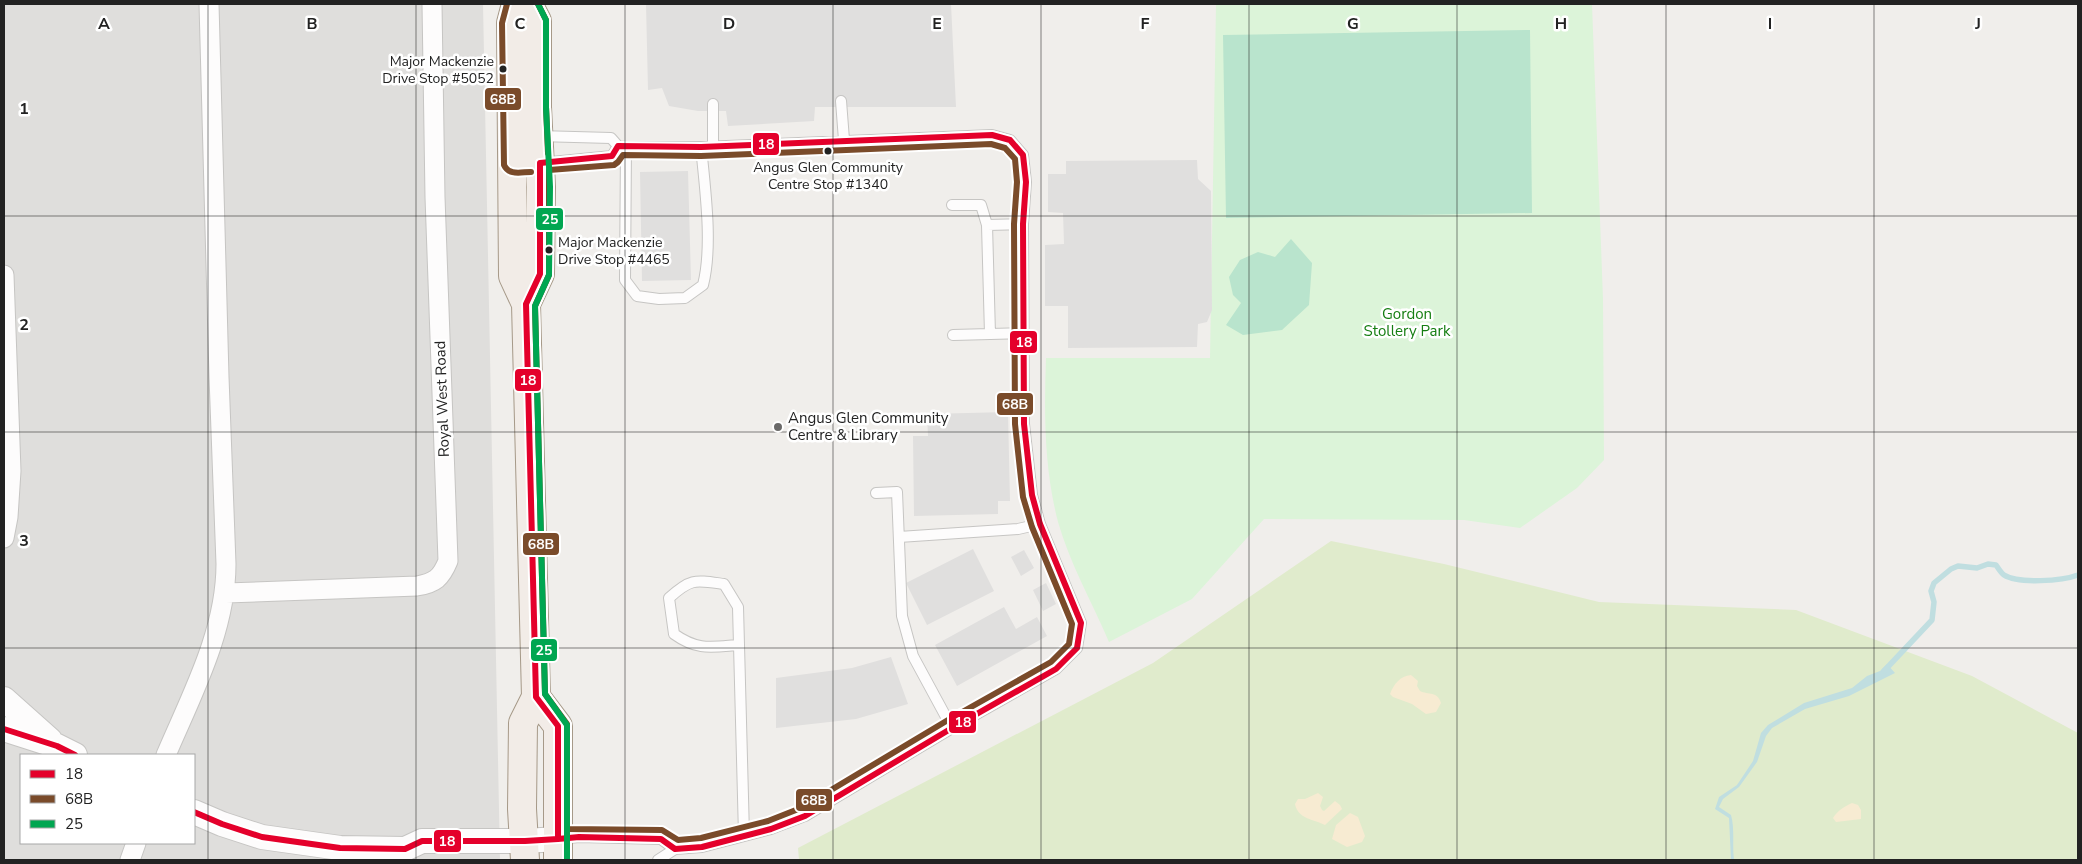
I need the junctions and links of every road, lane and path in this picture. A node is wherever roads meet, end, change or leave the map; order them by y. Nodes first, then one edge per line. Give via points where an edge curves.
1 (209, 4) edge
2 (432, 4) edge
3 (516, 4) edge
4 (528, 4) edge
5 (841, 102) dead end
6 (713, 104) dead end
7 (844, 140) junction
8 (529, 142) junction
9 (622, 146) junction
10 (713, 146) junction
11 (701, 147) junction
12 (952, 206) dead end
13 (1023, 224) junction
14 (987, 225) junction
15 (4, 275) edge
16 (526, 304) junction
17 (1024, 333) junction
18 (990, 334) junction
19 (954, 335) dead end
20 (876, 493) dead end
21 (6, 517) edge
22 (1040, 524) junction
23 (899, 537) junction
24 (4, 538) edge
25 (226, 593) junction
26 (739, 645) junction
27 (536, 697) junction
28 (4, 699) edge
29 (952, 728) junction
30 (4, 729) edge
31 (66, 751) edge
32 (166, 754) edge
33 (195, 812) edge
34 (744, 835) junction
35 (136, 844) edge
36 (675, 849) junction
37 (558, 850) edge
38 (525, 851) edge
39 (413, 855) edge
40 (130, 860) edge
41 (658, 860) edge

1 - 25 street
2 - 25 street, Royal West Road via 435,207 448,545 443,573 427,584 417,586
3 - 8 main road via 511,23
4 - 8 main road via 537,21
5 - 7 lane
6 - 10 lane
7 - 10 lane
7 - 13 lane via 992,134 1010,140 1023,155 1026,182
8 - 9 lane via 611,138
8 - 9 lane via 612,156
8 - 16 main road via 540,274
8 - 16 main road via 513,164 513,276
9 - 11 lane
9 - 11 lane via 625,280 637,296 659,299 685,298 703,285 707,268
10 - 11 lane
12 - 14 lane via 981,205
13 - 14 lane
13 - 17 lane
14 - 18 lane
15 - 21 street via 11,471
16 - 27 main road
17 - 18 lane
17 - 22 lane via 1024,424 1032,495
18 - 19 lane
20 - 23 lane via 897,492
21 - 24 street
22 - 23 lane via 1018,529
22 - 29 lane via 1081,623 1077,648 1056,669
23 - 29 lane via 902,616 914,656
25 - 32 street via 206,660
26 - 26 lane via 738,607 724,584 700,581 685,584 669,598 674,634 687,643 708,647
26 - 34 lane
27 - 37 main road via 558,726
27 - 38 main road via 523,723
28 - 31 street
29 - 34 lane via 805,816 772,829
30 - 31 street
33 - 39 street via 262,837
34 - 36 lane via 702,847
35 - 40 street
36 - 37 lane via 661,839 579,837
36 - 41 lane
37 - 38 street
38 - 39 street via 422,840

